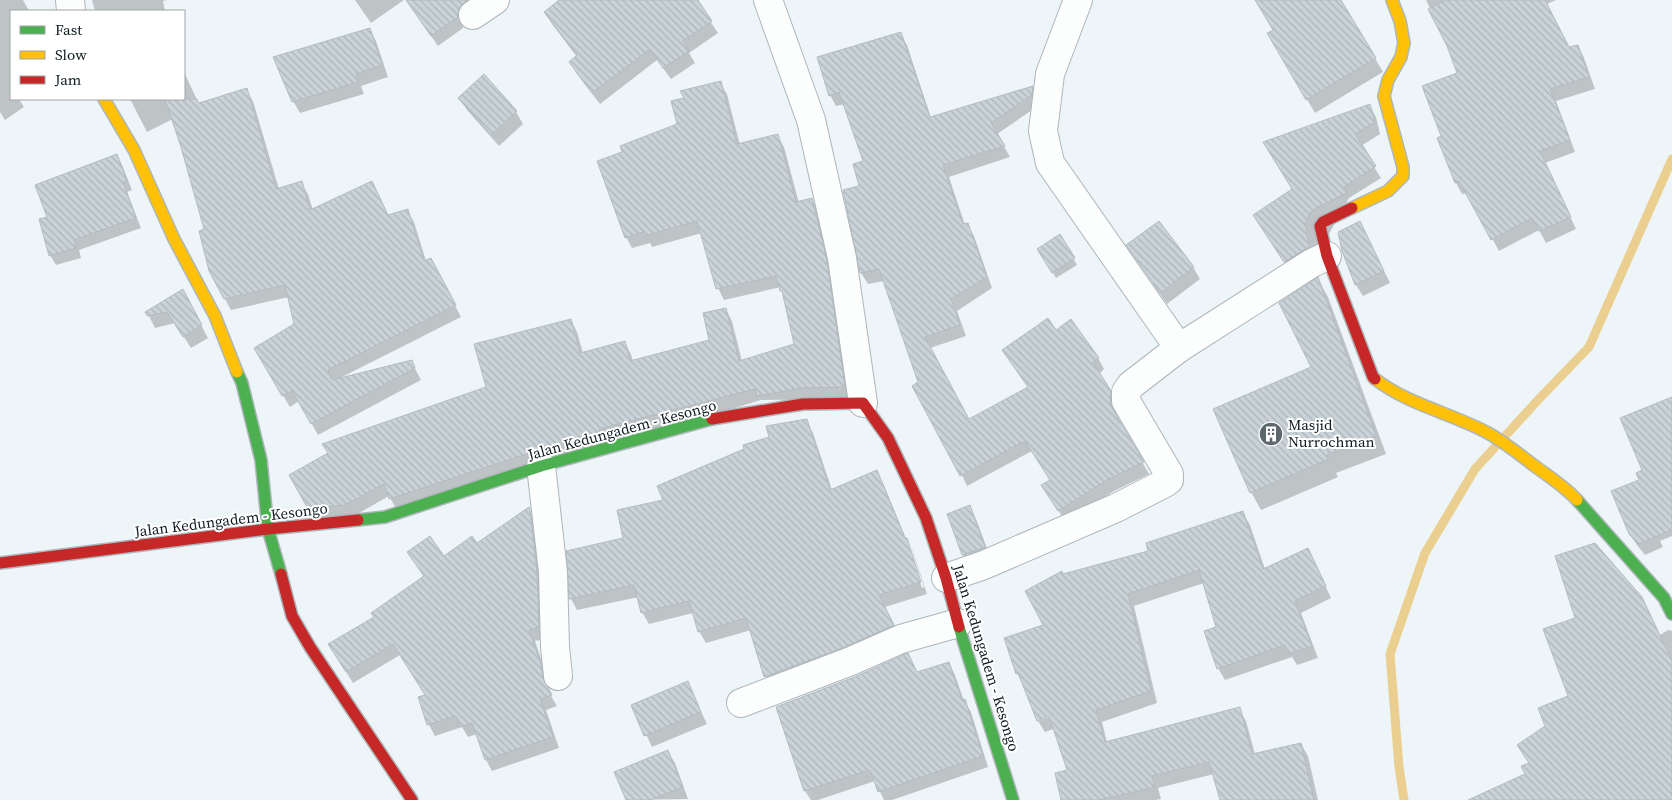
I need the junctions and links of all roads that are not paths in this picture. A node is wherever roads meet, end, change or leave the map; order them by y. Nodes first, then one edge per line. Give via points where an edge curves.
1 (495, 0) edge
2 (1078, 0) edge
3 (1392, 0) edge
4 (765, 3) edge
5 (473, 15) dead end
6 (105, 100) edge
7 (1327, 256) junction
8 (1178, 348) junction
9 (863, 403) junction
10 (541, 466) junction
11 (268, 529) junction
12 (0, 563) edge
13 (946, 578) junction
14 (1672, 588) edge
15 (1664, 598) junction
16 (1672, 614) edge
17 (958, 623) junction
18 (558, 676) dead end
19 (741, 703) dead end
20 (412, 800) edge
21 (1013, 800) edge

1 - 5 street
2 - 8 street via 1050,74 1043,131 1050,163
3 - 7 street via 1404,42 1402,54 1384,86 1384,96 1403,176 1388,191 1322,222 1320,226
4 - 9 street via 811,120 842,258
6 - 11 street via 134,150 174,239 215,316 242,383 261,460
7 - 8 street
7 - 15 street via 1373,378 1408,399 1488,433 1567,490
8 - 13 street via 1126,392 1126,400 1169,474 1169,480 1116,508
9 - 10 street, Jalan Kedungadem - Kesongo via 803,404 703,420
9 - 13 street, Jalan Kedungadem - Kesongo via 888,438 926,518
10 - 11 street, Jalan Kedungadem - Kesongo via 385,516
10 - 18 street via 553,572
11 - 12 street, Jalan Kedungadem - Kesongo
11 - 20 street via 292,616 301,633
13 - 17 street, Jalan Kedungadem - Kesongo
14 - 15 street
15 - 16 street
17 - 19 street via 901,639
17 - 21 street, Jalan Kedungadem - Kesongo

